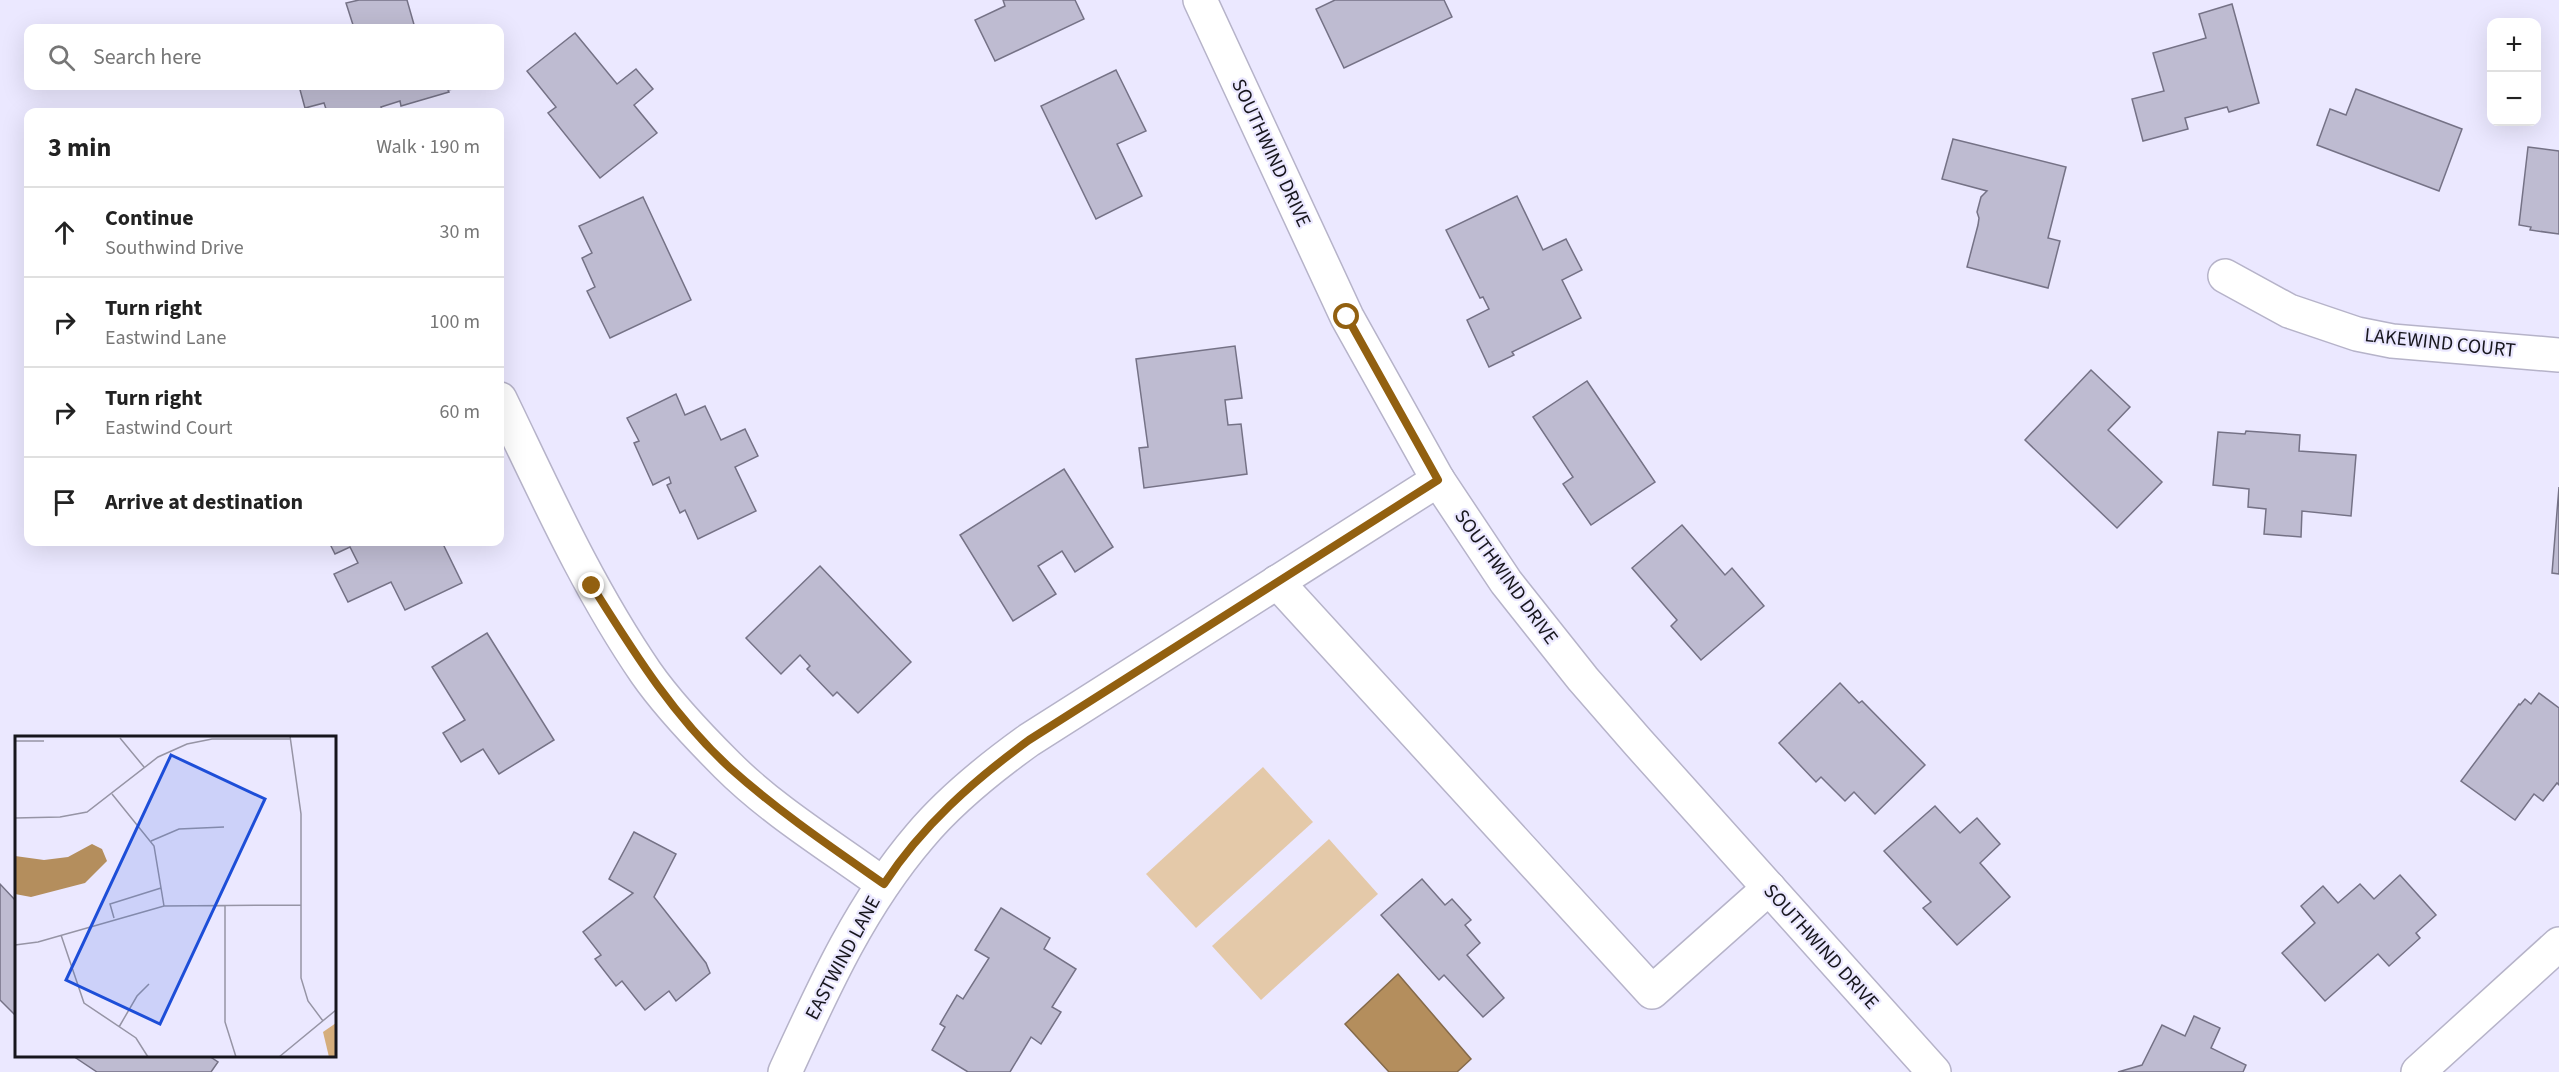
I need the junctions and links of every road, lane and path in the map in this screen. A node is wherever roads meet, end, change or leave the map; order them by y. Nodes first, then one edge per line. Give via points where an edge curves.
1 (1200, 0) edge
2 (2225, 276) dead end
3 (2559, 355) edge
4 (504, 407) edge
5 (1438, 480) junction
6 (1277, 582) junction
7 (884, 884) junction
8 (1769, 888) junction
9 (2559, 944) edge
10 (785, 1072) edge
11 (1934, 1072) edge
12 (2418, 1072) edge

1 - 5 street, SOUTHWIND DRIVE via 1347,317
2 - 3 street, LAKEWIND COURT via 2289,311 2357,334 2392,341
4 - 7 street via 592,586 647,674 728,766 775,807
5 - 6 street, EASTWIND LANE
5 - 8 street, SOUTHWIND DRIVE via 1543,631
6 - 7 street, EASTWIND LANE via 996,764 920,836
6 - 8 street via 1652,993
7 - 10 street, EASTWIND LANE via 832,971
8 - 11 street, SOUTHWIND DRIVE
9 - 12 street

